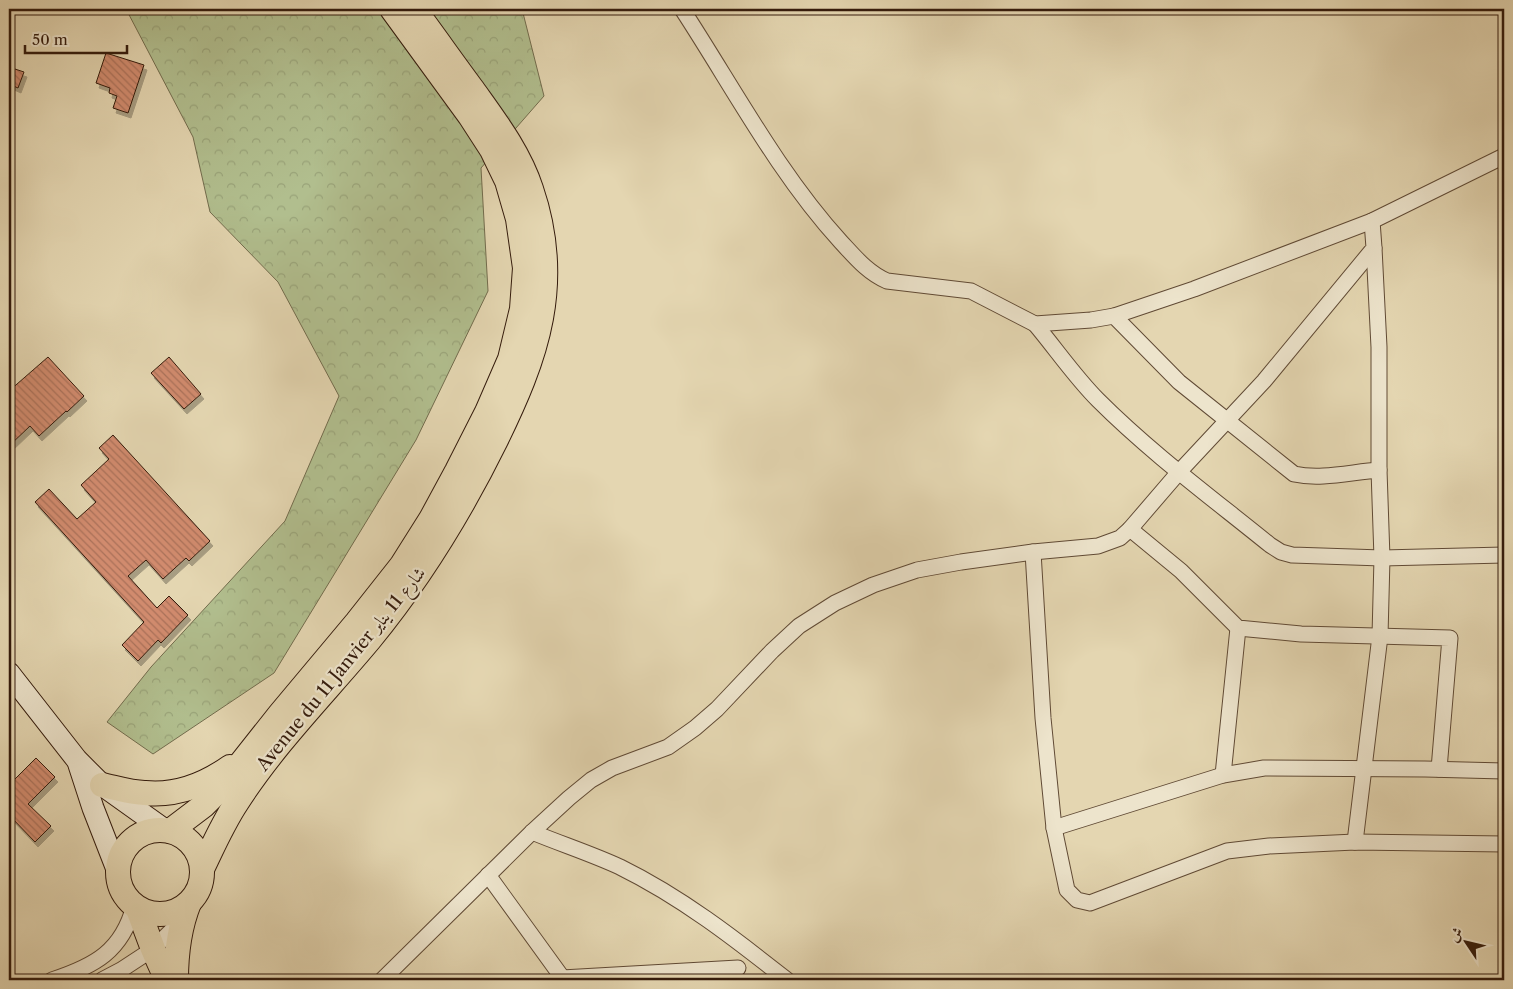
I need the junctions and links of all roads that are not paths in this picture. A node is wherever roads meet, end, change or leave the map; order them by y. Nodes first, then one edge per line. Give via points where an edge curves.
1 (392, 9) edge
2 (414, 9) edge
3 (682, 9) edge
4 (1504, 156) edge
5 (1372, 221) junction
6 (1374, 248) junction
7 (1114, 316) junction
8 (1035, 324) junction
9 (1227, 420) junction
10 (1378, 470) junction
11 (1179, 472) junction
12 (1130, 529) junction
13 (1033, 552) junction
14 (1504, 555) edge
15 (1382, 558) junction
16 (1238, 628) junction
17 (1380, 636) junction
18 (9, 673) edge
19 (250, 752) junction
20 (77, 760) junction
21 (1439, 769) junction
22 (1363, 770) junction
23 (1504, 771) edge
24 (1222, 775) junction
25 (102, 786) junction
26 (1054, 828) junction
27 (168, 831) junction
28 (532, 832) junction
29 (1355, 842) junction
30 (1504, 844) edge
31 (202, 869) junction
32 (118, 872) junction
33 (488, 875) junction
34 (136, 907) junction
35 (186, 911) junction
36 (153, 949) junction
37 (738, 968) dead end
38 (563, 979) edge
39 (52, 980) edge
40 (102, 980) edge
41 (167, 980) edge
42 (176, 980) edge
43 (382, 980) edge
44 (787, 980) edge

1 - 19 main road, Avenue du 11 Janvier شارع 11 يناير via 470,116 507,181 518,219 525,268 522,309 510,359 487,412 431,519 402,565
2 - 31 main road, Avenue du 11 Janvier شارع 11 يناير via 493,118 523,167 532,190 544,245 541,318 528,368 506,419 446,533 416,580 371,638 264,763 222,826
3 - 8 street via 771,148 823,222 863,266 887,281 971,291
4 - 5 street
5 - 6 street
5 - 7 street via 1203,286
6 - 9 street via 1264,381
6 - 10 street via 1379,347
7 - 8 street
7 - 9 street via 1179,382
8 - 11 street via 1097,399
9 - 10 street via 1294,474
9 - 11 street
10 - 15 street
11 - 12 street
11 - 15 street via 1281,552
12 - 13 street via 1120,538 1098,546
12 - 16 street via 1181,571
13 - 26 street via 1043,718
13 - 28 street via 918,570 873,585 835,603 800,626 695,728 668,747 612,768 591,780
14 - 15 street
15 - 17 street
16 - 17 street
16 - 24 street
17 - 21 street via 1450,638
17 - 22 street
18 - 20 street
19 - 25 main road via 220,774 180,790 143,794
19 - 27 main road, Avenue du 11 Janvier شارع 11 يناير via 203,806
20 - 25 street
20 - 32 street
21 - 22 street
21 - 23 street
22 - 24 street via 1264,768
22 - 29 street
24 - 26 street
25 - 27 street
26 - 29 street via 1067,890 1074,898 1090,903 1227,851
27 - 31 main road via 186,838
27 - 32 main road via 154,830 132,840 119,860
28 - 33 street
28 - 44 street via 620,867 671,895 718,926
29 - 30 street
31 - 35 main road via 201,882
32 - 34 main road via 120,887
33 - 38 street
33 - 43 street
34 - 35 main road via 151,914
34 - 36 main road
34 - 39 street via 114,948 82,968
35 - 36 street
35 - 42 main road via 177,948
36 - 40 street
36 - 41 main road
37 - 38 street

